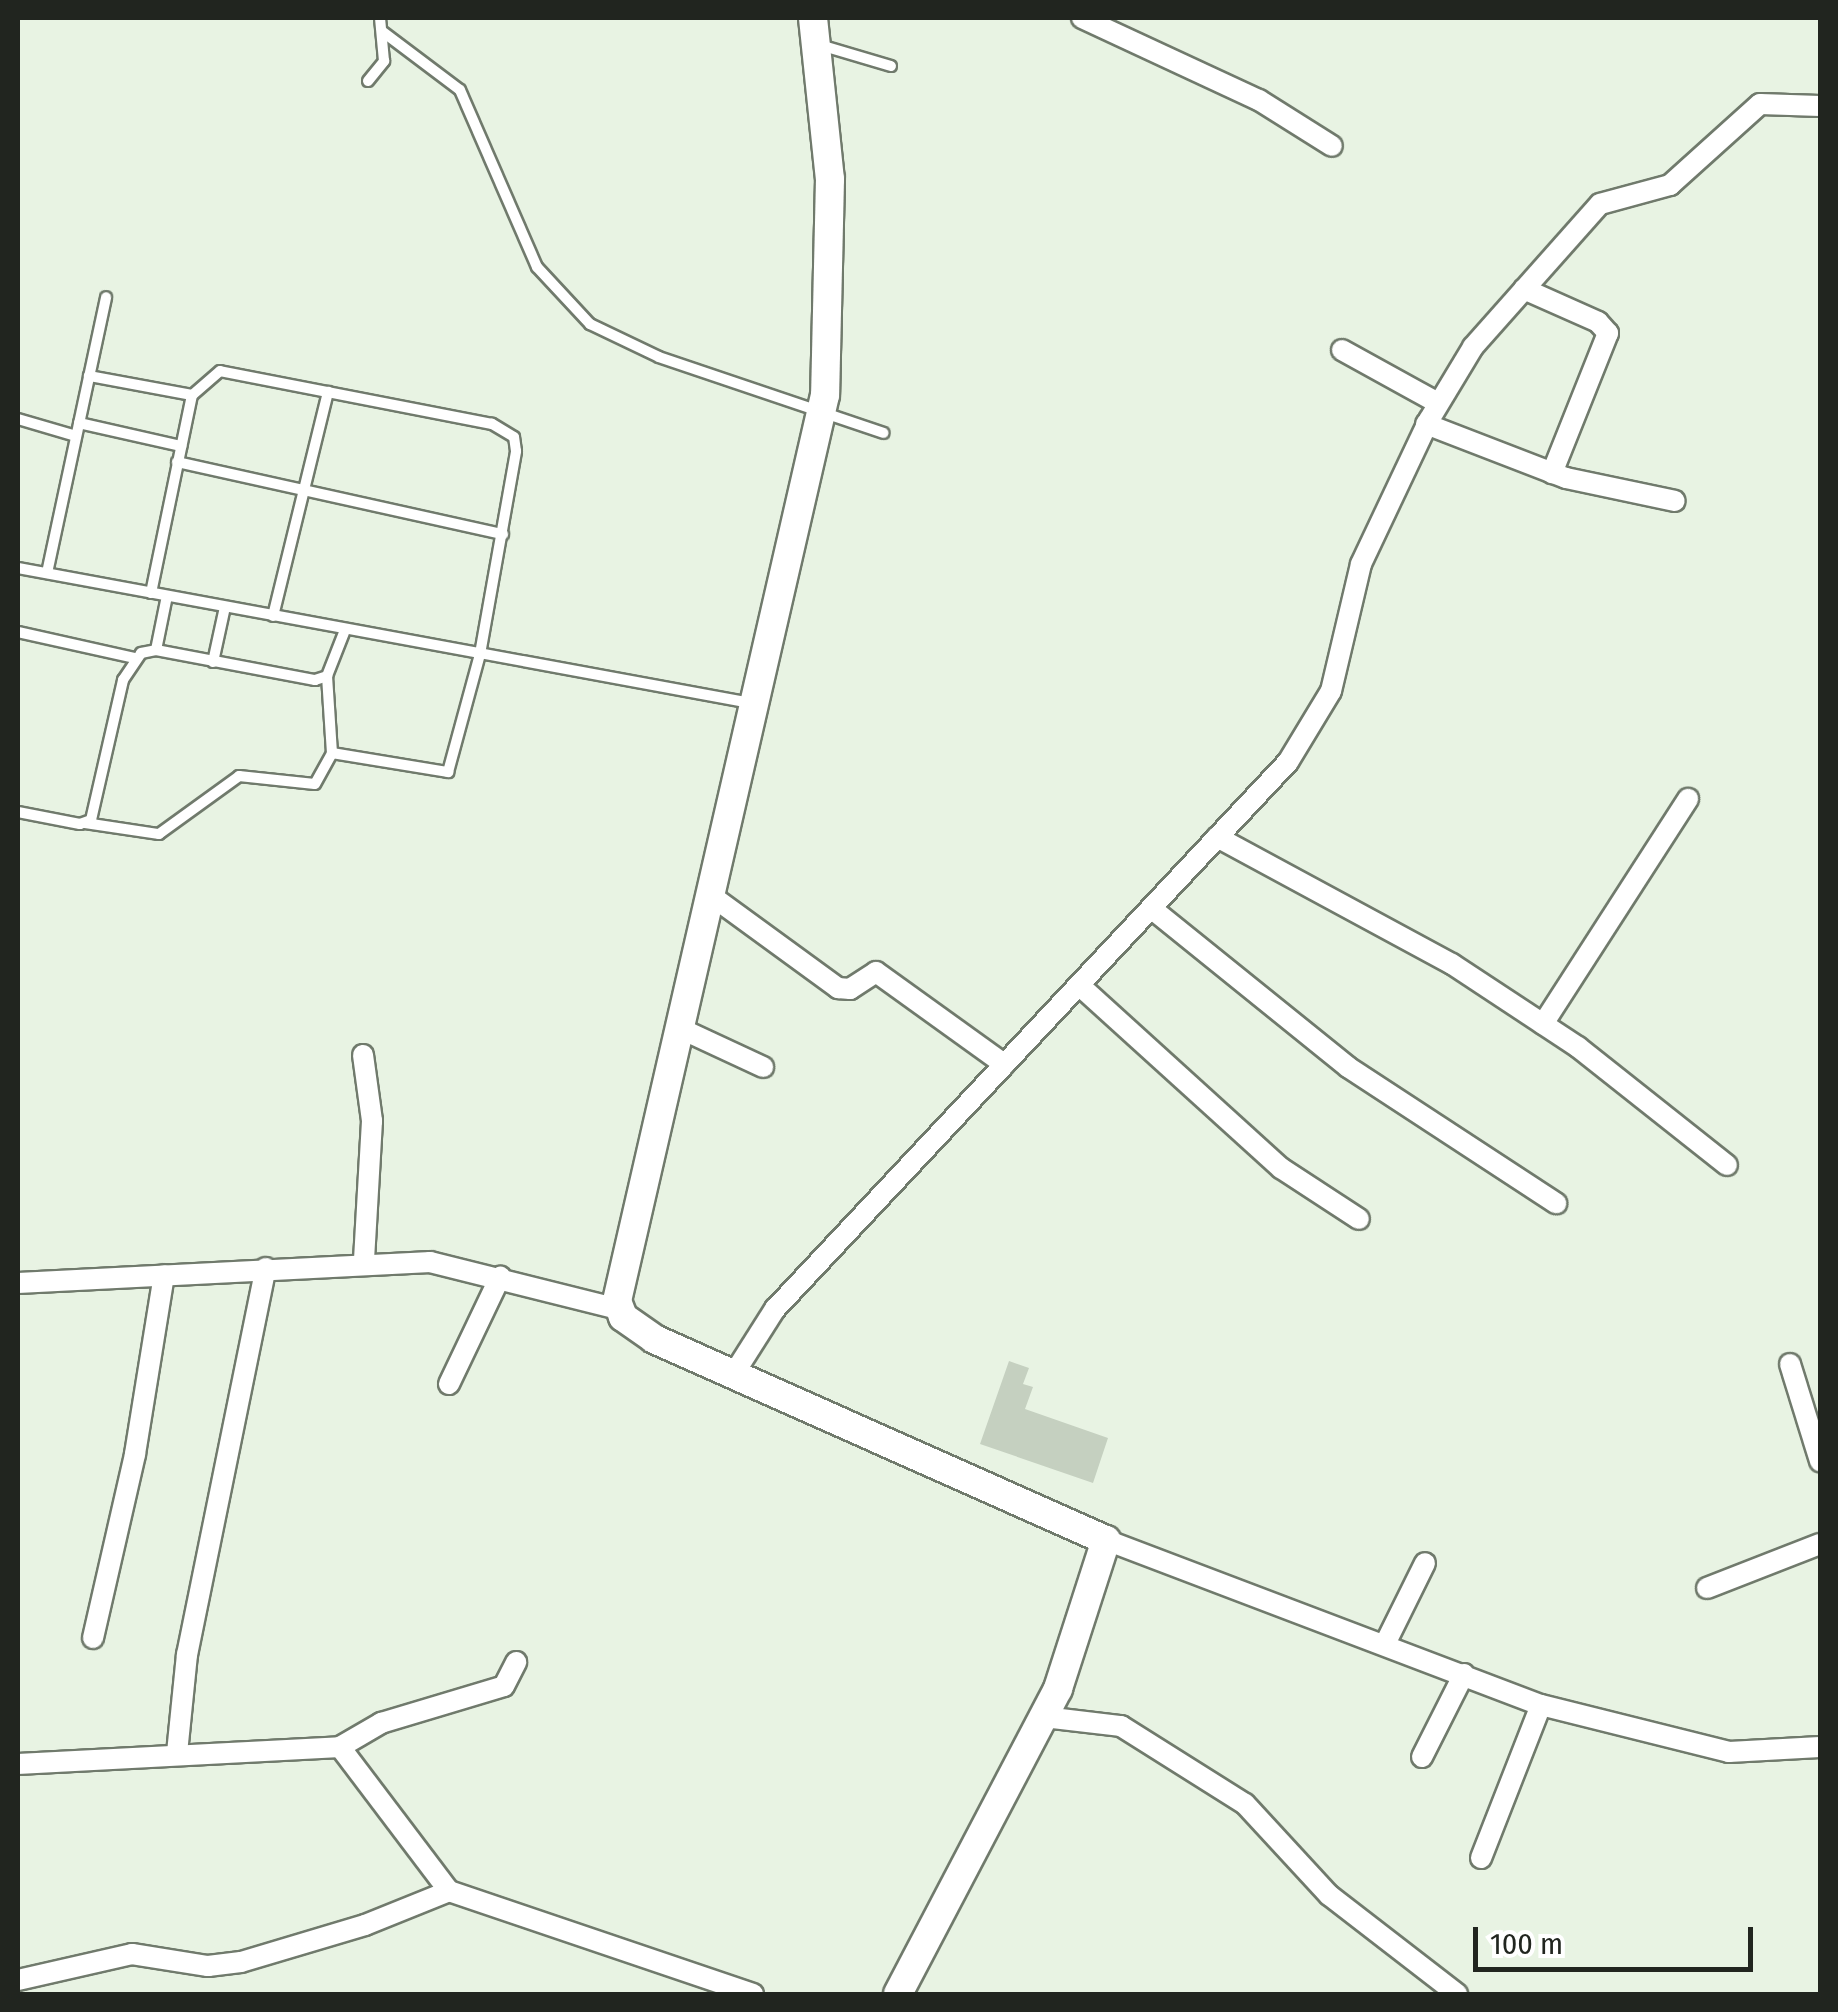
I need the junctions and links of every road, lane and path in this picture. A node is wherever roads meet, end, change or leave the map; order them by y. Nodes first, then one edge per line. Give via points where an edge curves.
1 (380, 18) edge
2 (1082, 18) edge
3 (815, 31) edge
4 (383, 32) junction
5 (891, 66) dead end
6 (368, 81) dead end
7 (1820, 106) edge
8 (1332, 146) dead end
9 (1524, 289) junction
10 (106, 297) dead end
11 (1342, 350) dead end
12 (89, 376) junction
13 (328, 392) junction
14 (192, 395) junction
15 (1438, 402) junction
16 (821, 412) junction
17 (18, 419) edge
18 (79, 423) junction
19 (1426, 424) junction
20 (883, 433) dead end
21 (76, 436) junction
22 (181, 446) junction
23 (178, 462) junction
24 (1552, 473) junction
25 (304, 488) junction
26 (1675, 501) dead end
27 (503, 534) junction
28 (18, 568) edge
29 (46, 573) junction
30 (151, 593) junction
31 (167, 596) junction
32 (225, 607) junction
33 (273, 616) junction
34 (345, 630) junction
35 (18, 632) edge
36 (156, 650) junction
37 (480, 654) junction
38 (134, 658) junction
39 (213, 662) junction
40 (327, 676) junction
41 (752, 703) junction
42 (332, 753) junction
43 (1688, 799) dead end
44 (18, 812) edge
45 (86, 823) junction
46 (1217, 837) junction
47 (709, 894) junction
48 (1151, 908) junction
49 (1078, 985) junction
50 (1544, 1024) junction
51 (678, 1027) junction
52 (364, 1055) dead end
53 (1004, 1064) junction
54 (763, 1066) dead end
55 (1727, 1165) dead end
56 (1556, 1202) dead end
57 (1360, 1220) dead end
58 (364, 1261) junction
59 (266, 1268) junction
60 (164, 1274) junction
61 (500, 1277) junction
62 (18, 1283) edge
63 (619, 1309) junction
64 (1790, 1364) dead end
65 (736, 1372) junction
66 (448, 1384) dead end
67 (1820, 1461) edge
68 (1106, 1540) junction
69 (1820, 1544) edge
70 (1424, 1564) dead end
71 (1707, 1588) dead end
72 (93, 1638) dead end
73 (1385, 1644) junction
74 (516, 1662) dead end
75 (1464, 1674) junction
76 (1541, 1705) junction
77 (1044, 1718) junction
78 (340, 1746) junction
79 (1820, 1747) edge
80 (177, 1753) junction
81 (1422, 1757) dead end
82 (18, 1764) edge
83 (1480, 1858) dead end
84 (448, 1891) junction
85 (18, 1980) edge
86 (753, 1994) edge
87 (898, 1994) edge
88 (1457, 1994) edge

1 - 4 lane
2 - 8 street via 1259,100
3 - 5 lane
3 - 16 main road via 832,297
4 - 6 lane via 384,61
4 - 16 lane via 460,90 537,267 590,324
7 - 9 street via 1771,101 1746,114 1670,185 1600,204
9 - 15 street via 1472,348
9 - 24 street via 1598,322 1608,333
10 - 12 lane
11 - 15 street
12 - 14 lane
12 - 18 lane
13 - 14 lane via 216,370
13 - 25 lane
13 - 27 lane via 507,429 516,451
14 - 22 lane
15 - 19 street
16 - 20 lane
16 - 41 main road
17 - 21 lane
18 - 21 lane
18 - 22 lane
19 - 24 street
19 - 46 street via 1352,587 1323,708 1288,762
21 - 29 lane
22 - 23 lane
23 - 25 lane
23 - 30 lane
24 - 26 street
25 - 27 lane
25 - 33 lane
27 - 37 lane
28 - 29 lane
29 - 30 lane
30 - 31 lane
31 - 32 lane
31 - 36 lane
32 - 33 lane
32 - 39 lane
33 - 34 lane
34 - 37 lane
34 - 40 lane
35 - 38 lane
36 - 38 lane
36 - 39 lane
37 - 41 lane
37 - 42 lane via 448,772
38 - 45 lane via 115,711 95,811
39 - 40 lane via 303,680
40 - 42 lane
41 - 47 main road
42 - 45 lane via 315,784 239,776 158,834
43 - 50 street
44 - 45 lane
46 - 48 street
46 - 50 street via 1402,934
47 - 51 main road
47 - 53 street via 838,988 850,989 876,972
48 - 49 street
48 - 56 street via 1348,1067
49 - 53 street
49 - 57 street via 1281,1168
50 - 55 street
51 - 54 street
51 - 63 main road via 617,1290
52 - 58 street via 372,1121
53 - 65 street via 775,1310
58 - 59 street
58 - 61 street via 430,1262
59 - 60 street
59 - 80 street via 187,1656
60 - 62 street
60 - 72 street via 135,1454
61 - 63 street
61 - 66 street
63 - 65 main road via 654,1339
64 - 67 street
65 - 68 main road
68 - 73 street
68 - 77 main road
69 - 71 street
70 - 73 street
73 - 75 street
74 - 78 street via 504,1686 381,1722
75 - 76 street
75 - 81 street
76 - 79 street via 1729,1752
76 - 83 street
77 - 87 main road
77 - 88 street via 1121,1726 1245,1804 1330,1895
78 - 80 street
78 - 84 street
80 - 82 street
84 - 85 street via 241,1962 208,1966 132,1954
84 - 86 street

